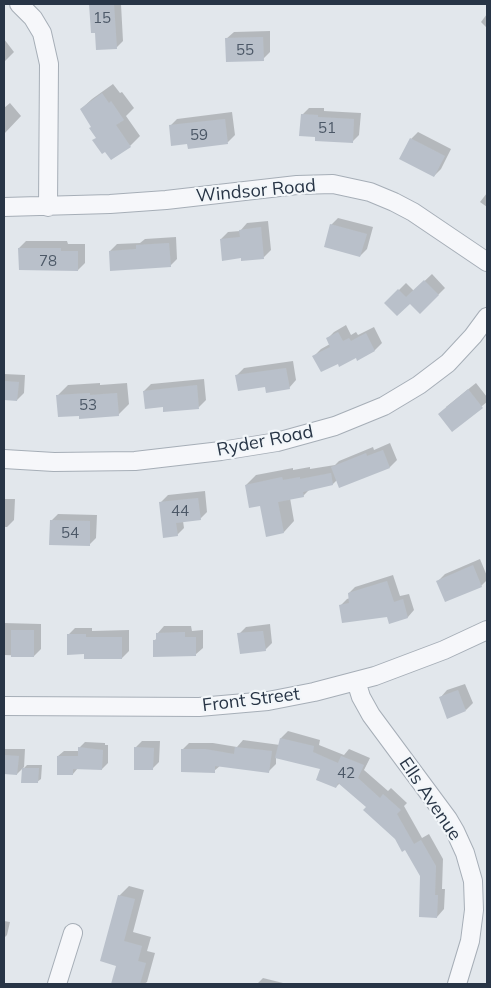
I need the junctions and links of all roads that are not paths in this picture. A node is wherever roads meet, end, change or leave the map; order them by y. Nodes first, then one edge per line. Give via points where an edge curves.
1 (19, 4) edge
2 (4, 207) edge
3 (48, 207) junction
4 (487, 262) edge
5 (487, 318) edge
6 (4, 459) edge
7 (487, 630) edge
8 (356, 681) junction
9 (4, 706) edge
10 (73, 933) dead end
11 (57, 984) edge
12 (457, 984) edge

1 - 3 street via 42,33 49,64
2 - 3 street, Windsor Road
3 - 4 street, Windsor Road via 157,201 333,184 370,192 394,202
5 - 6 street, Ryder Road via 448,363 419,385 384,406 335,426 277,442 135,461
7 - 8 street, Front Street via 409,664
8 - 9 street, Front Street via 276,700 231,706
8 - 12 street, Ells Avenue via 371,714 448,819 465,853 473,881 474,910 470,940
10 - 11 street

